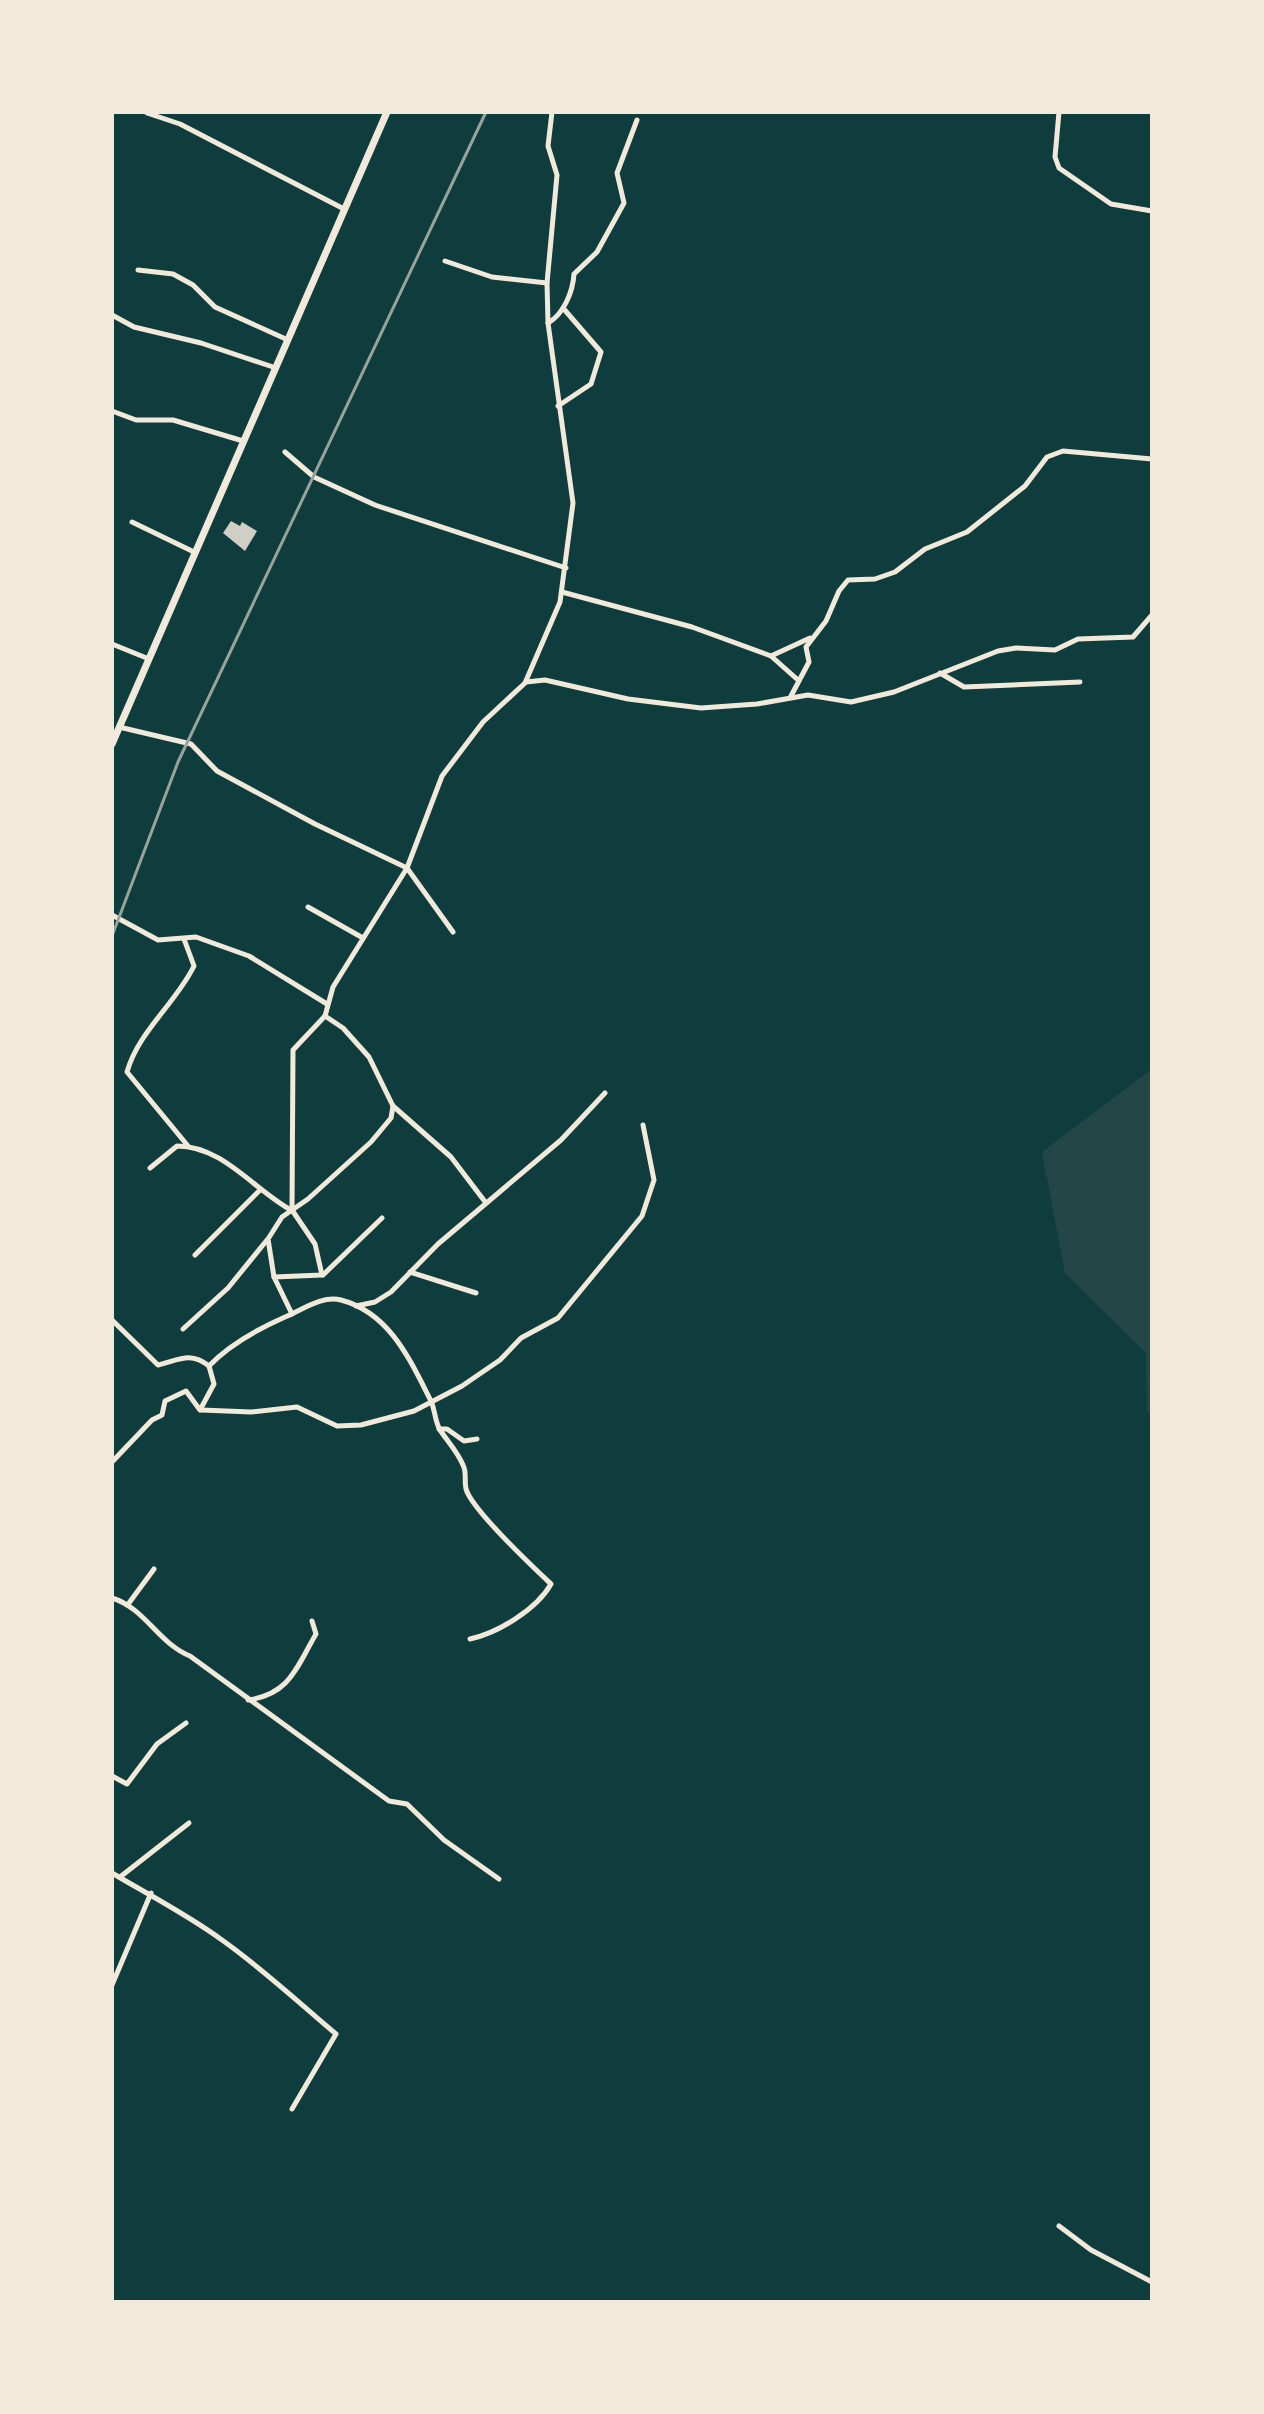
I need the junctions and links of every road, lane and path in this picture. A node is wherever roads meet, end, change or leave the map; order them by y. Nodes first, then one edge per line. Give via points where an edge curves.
1 (387, 112) edge
2 (552, 112) edge
3 (1059, 112) edge
4 (147, 113) edge
5 (637, 120) dead end
6 (344, 209) junction
7 (1152, 211) edge
8 (445, 261) dead end
9 (138, 270) dead end
10 (547, 283) junction
11 (563, 308) junction
12 (112, 315) edge
13 (548, 323) junction
14 (288, 340) junction
15 (276, 368) junction
16 (558, 406) junction
17 (112, 411) edge
18 (243, 441) junction
19 (285, 452) dead end
20 (1152, 459) edge
21 (132, 522) dead end
22 (194, 552) junction
23 (566, 568) junction
24 (562, 592) junction
25 (1152, 615) edge
26 (812, 637) junction
27 (112, 644) edge
28 (771, 656) junction
29 (149, 659) junction
30 (939, 673) junction
31 (798, 680) junction
32 (1080, 682) dead end
33 (525, 683) junction
34 (791, 696) junction
35 (119, 727) junction
36 (112, 744) edge
37 (407, 868) junction
38 (308, 907) dead end
39 (112, 915) edge
40 (453, 932) dead end
41 (363, 938) junction
42 (184, 939) junction
43 (327, 1004) junction
44 (325, 1016) junction
45 (605, 1093) dead end
46 (393, 1106) junction
47 (643, 1125) dead end
48 (188, 1146) junction
49 (150, 1168) dead end
50 (260, 1190) junction
51 (486, 1203) junction
52 (292, 1210) junction
53 (382, 1218) dead end
54 (268, 1239) junction
55 (195, 1255) dead end
56 (410, 1272) junction
57 (322, 1275) junction
58 (274, 1277) junction
59 (476, 1293) dead end
60 (355, 1306) junction
61 (292, 1314) junction
62 (112, 1320) edge
63 (183, 1329) dead end
64 (209, 1366) junction
65 (432, 1404) junction
66 (200, 1410) junction
67 (439, 1429) junction
68 (477, 1439) dead end
69 (112, 1462) edge
70 (154, 1569) dead end
71 (112, 1598) edge
72 (129, 1603) junction
73 (312, 1621) dead end
74 (470, 1639) dead end
75 (247, 1700) junction
76 (186, 1723) dead end
77 (112, 1776) edge
78 (189, 1823) dead end
79 (112, 1873) edge
80 (119, 1877) junction
81 (499, 1879) dead end
82 (151, 1893) junction
83 (112, 1985) edge
84 (292, 2109) dead end
85 (1059, 2226) dead end
86 (1152, 2282) edge

1 - 6 main road
2 - 10 street via 548,146 557,175
3 - 7 street via 1059,168 1111,204
4 - 6 street via 180,124
5 - 11 street via 617,173 624,203 597,252 574,273
6 - 14 main road
8 - 10 street via 492,277
9 - 14 street via 173,274 215,307
10 - 13 street
11 - 13 street
11 - 16 street via 601,352 591,384
12 - 15 street via 134,327
13 - 16 street
14 - 15 main road
15 - 18 main road
16 - 23 street via 573,503
17 - 18 street via 136,420 173,420
18 - 22 main road
19 - 23 street via 314,477 375,505
20 - 26 street via 1063,451 1047,457 1025,486 967,532 925,549 895,572 848,580
21 - 22 street
22 - 29 main road
23 - 24 street
24 - 28 street via 638,610
24 - 33 street
25 - 30 street via 1133,637 1078,639 1055,650 998,651
26 - 28 street
26 - 31 street via 806,647 809,662
27 - 29 street
28 - 31 street
29 - 35 main road
30 - 32 street via 964,687
30 - 34 street via 863,700
31 - 34 street
33 - 34 street via 545,680 628,699 701,708
33 - 37 street via 483,722 442,776
35 - 36 main road
35 - 37 street via 191,744 217,771
37 - 40 street
37 - 41 street
38 - 41 street
39 - 42 street via 158,940
41 - 43 street
42 - 43 street via 196,937 249,956
42 - 48 street via 194,966 183,989 131,1057 127,1072
43 - 44 street
44 - 46 street via 369,1057
44 - 52 street via 293,1050
45 - 51 street via 561,1140
46 - 51 street via 451,1157
46 - 52 street via 391,1118 371,1142
47 - 65 street via 654,1180 642,1216 558,1318 521,1338 500,1360
48 - 49 street via 177,1146
48 - 50 street via 244,1173
50 - 52 street
50 - 55 street
51 - 56 street
52 - 54 street
52 - 57 street via 315,1244
53 - 57 street
54 - 58 street
54 - 63 street via 228,1288
56 - 59 street
56 - 60 street via 375,1302
57 - 58 street
58 - 61 street
60 - 61 street via 340,1299 319,1301
60 - 65 street via 387,1326
61 - 64 street via 223,1352
62 - 64 street via 158,1365 189,1356
64 - 66 street via 214,1384
65 - 66 street via 361,1425 337,1426 297,1407
65 - 67 street
66 - 69 street via 186,1391 165,1401 162,1415
67 - 68 street via 464,1441
67 - 74 street via 465,1467 466,1490 551,1584 502,1628
70 - 72 street
71 - 72 street
72 - 75 street via 172,1649 190,1656
73 - 75 street via 316,1634 283,1688
75 - 81 street via 389,1801 407,1804 444,1840
76 - 77 street via 157,1744 127,1784
78 - 80 street
79 - 80 street
80 - 82 street
82 - 83 street
82 - 84 street via 288,1990 336,2034
85 - 86 street via 1091,2250

